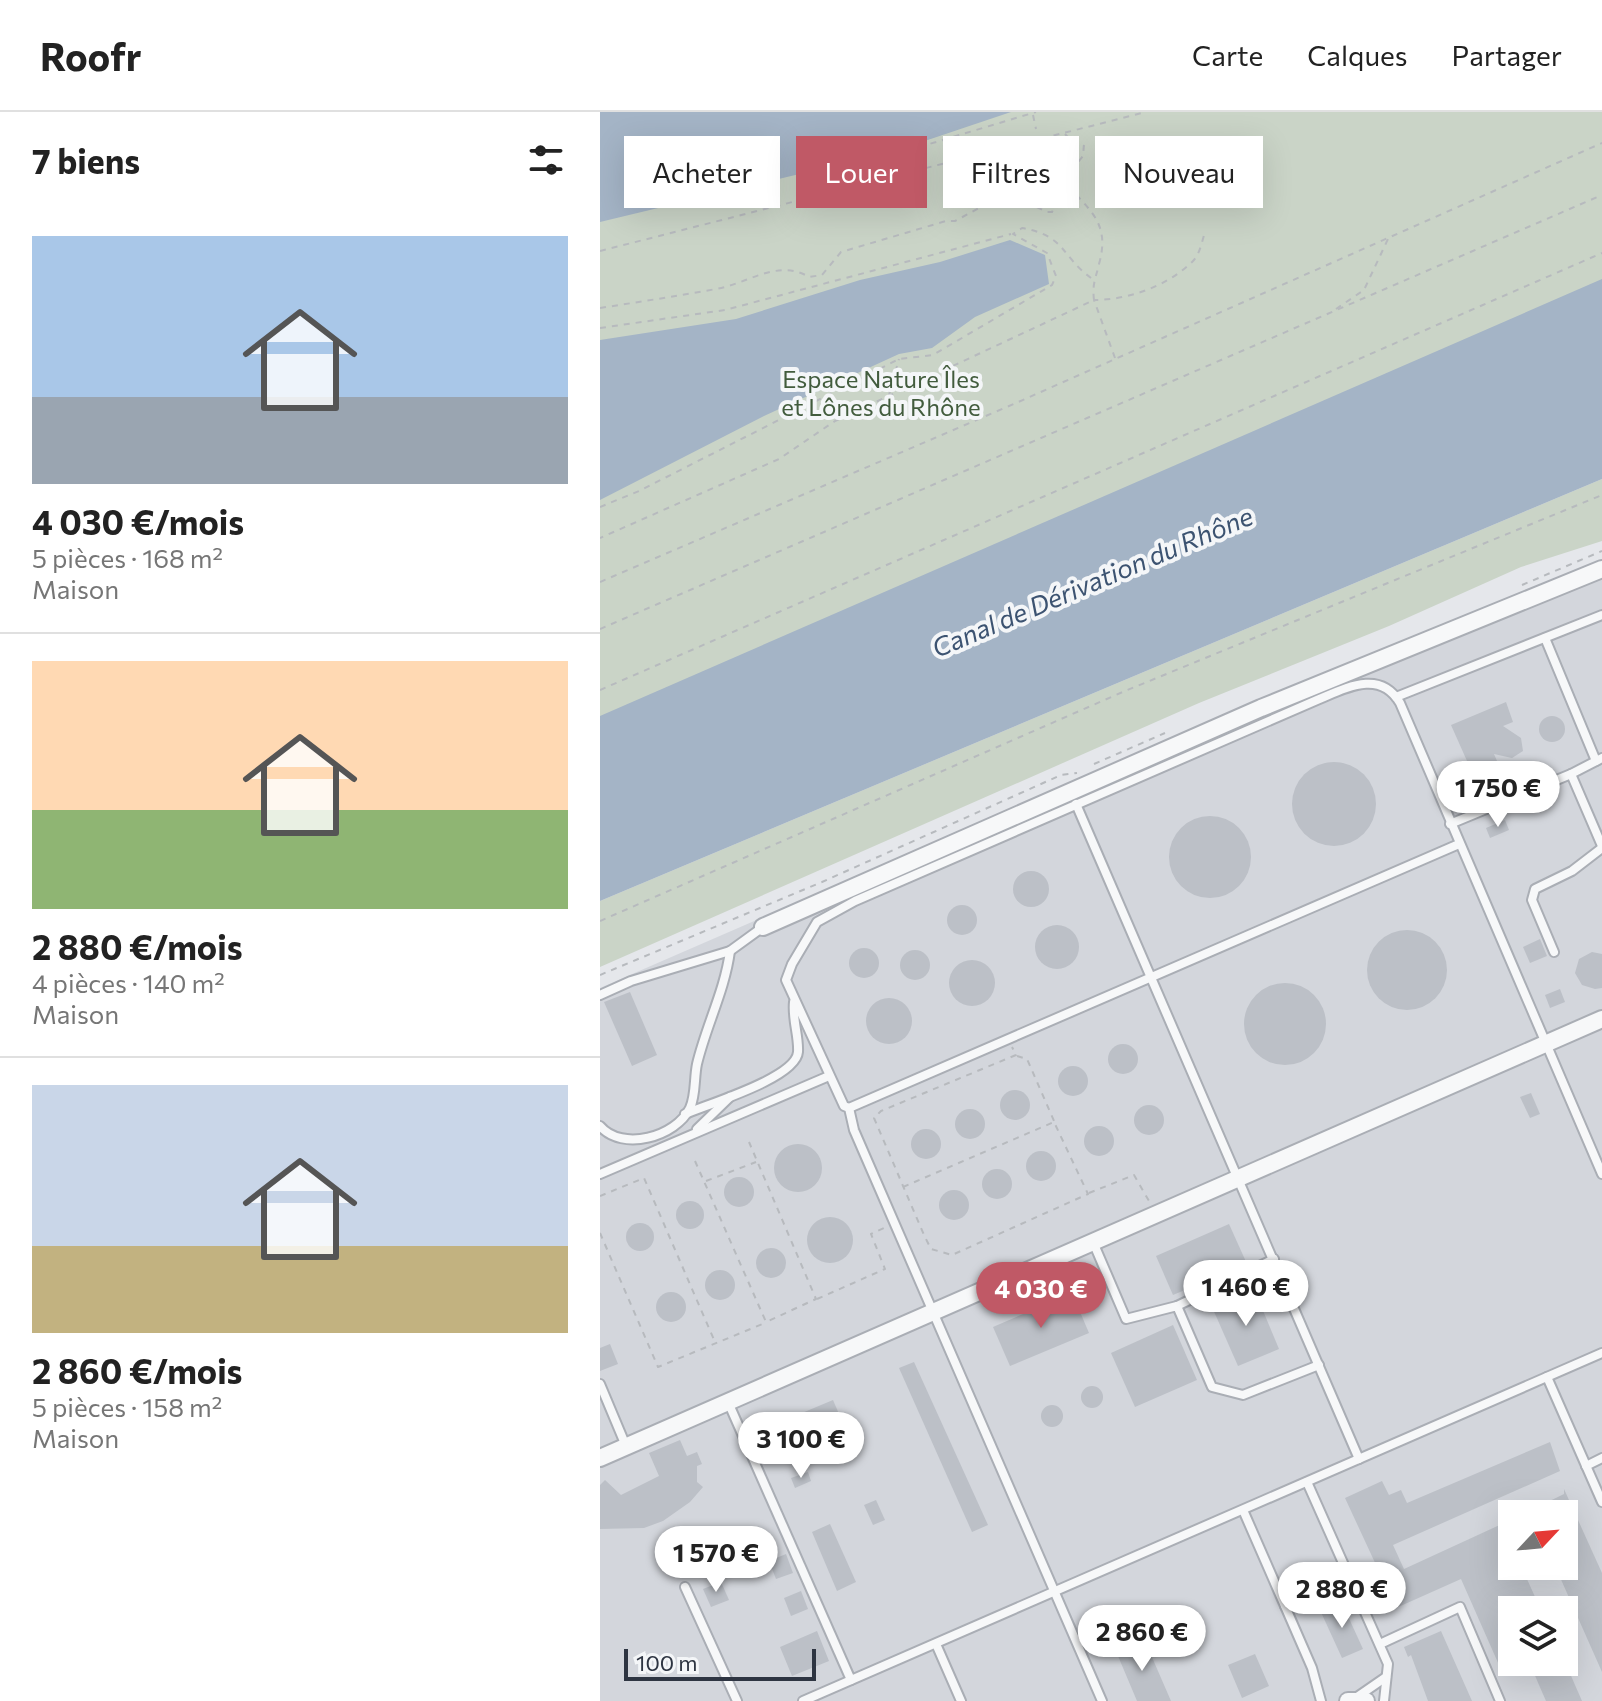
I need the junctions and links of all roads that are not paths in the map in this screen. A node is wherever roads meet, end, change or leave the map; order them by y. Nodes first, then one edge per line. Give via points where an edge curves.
1 (1602, 569) edge
2 (1602, 615) edge
3 (1545, 638) junction
4 (1396, 697) junction
5 (1599, 759) edge
6 (1571, 774) junction
7 (1076, 804) junction
8 (1450, 824) junction
9 (1459, 844) junction
10 (1602, 847) edge
11 (763, 927) joint
12 (730, 951) junction
13 (1554, 952) dead end
14 (1153, 977) junction
15 (600, 995) edge
16 (794, 1001) junction
17 (1602, 1019) edge
18 (1546, 1045) junction
19 (829, 1076) junction
20 (732, 1095) junction
21 (849, 1108) junction
22 (685, 1115) junction
23 (600, 1126) edge
24 (691, 1135) junction
25 (630, 1141) junction
26 (635, 1159) junction
27 (600, 1174) edge
28 (1602, 1174) edge
29 (1239, 1178) junction
30 (1093, 1241) junction
31 (1274, 1259) junction
32 (1177, 1306) junction
33 (934, 1312) junction
34 (1602, 1353) edge
35 (1319, 1365) junction
36 (1547, 1377) junction
37 (600, 1384) edge
38 (728, 1402) junction
39 (626, 1446) junction
40 (600, 1458) edge
41 (1602, 1458) edge
42 (1359, 1459) junction
43 (1586, 1466) junction
44 (1307, 1482) junction
45 (1602, 1502) edge
46 (1243, 1510) junction
47 (1350, 1578) junction
48 (685, 1587) dead end
49 (1055, 1592) junction
50 (1285, 1606) junction
51 (936, 1644) junction
52 (1380, 1644) junction
53 (1386, 1677) junction
54 (851, 1680) junction
55 (737, 1701) edge
56 (803, 1701) edge
57 (961, 1701) edge
58 (1102, 1701) edge
59 (1321, 1701) edge
60 (1355, 1701) edge
61 (1384, 1701) edge
62 (1500, 1701) edge

1 - 11 street via 1261,708
2 - 3 lane
3 - 4 lane
3 - 5 lane
4 - 7 lane via 1378,684 1361,682
4 - 8 lane
5 - 6 lane
6 - 8 lane
6 - 10 lane
7 - 14 lane
7 - 16 lane via 828,914 817,922 788,972
8 - 9 lane
9 - 14 lane
9 - 18 lane
10 - 13 lane via 1572,871 1535,889 1532,900
11 - 12 lane
12 - 15 lane
12 - 22 lane
14 - 21 lane
14 - 29 lane
16 - 19 lane
16 - 20 lane via 794,1062
17 - 18 street
18 - 28 lane
18 - 29 street
19 - 21 lane
19 - 24 lane
20 - 22 lane
20 - 24 lane
21 - 33 lane
22 - 25 lane via 657,1134
23 - 25 lane via 614,1139
24 - 26 lane
25 - 26 lane
26 - 27 lane
29 - 30 street
29 - 31 lane
30 - 32 lane via 1126,1319
30 - 33 street
31 - 32 lane
31 - 35 lane
32 - 35 lane via 1212,1387 1243,1395
33 - 38 street
33 - 49 lane
34 - 36 lane
35 - 42 lane
36 - 42 lane
36 - 43 lane
37 - 39 lane
38 - 39 street
38 - 54 lane
39 - 40 street
41 - 43 lane
42 - 44 lane
43 - 45 lane
44 - 46 lane
44 - 47 lane
46 - 49 lane
46 - 50 lane
47 - 50 lane
47 - 52 lane
48 - 55 lane
49 - 51 lane
49 - 58 lane
50 - 59 lane
51 - 54 lane
51 - 57 lane
52 - 53 lane via 1388,1664
52 - 62 lane via 1460,1607
53 - 60 lane
53 - 61 lane
54 - 56 lane

